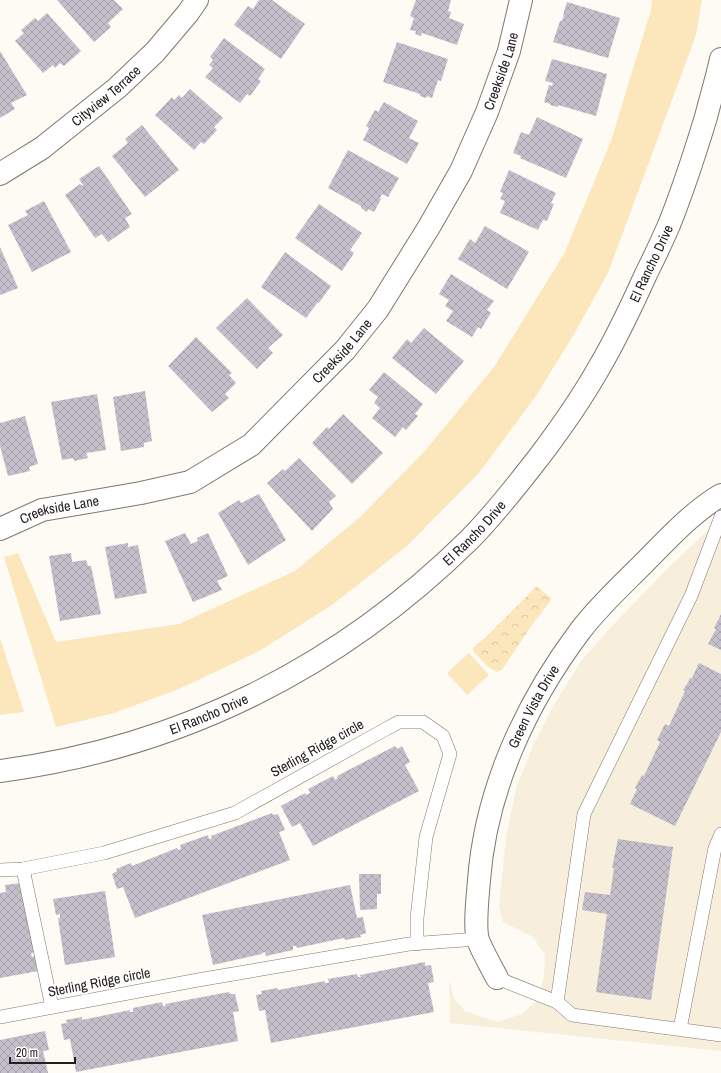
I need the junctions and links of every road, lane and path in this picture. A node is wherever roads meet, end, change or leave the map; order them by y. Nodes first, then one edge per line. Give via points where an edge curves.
1 (197, 0) edge
2 (521, 0) edge
3 (721, 59) edge
4 (0, 174) edge
5 (721, 495) edge
6 (721, 517) edge
7 (0, 529) edge
8 (0, 771) edge
9 (721, 834) edge
10 (23, 869) junction
11 (0, 870) edge
12 (478, 939) junction
13 (417, 944) junction
14 (497, 978) joint
15 (557, 1002) junction
16 (52, 1008) junction
17 (0, 1017) edge
18 (680, 1029) junction
19 (721, 1035) edge

1 - 4 street, Cityview Terrace via 155,52 117,88 42,148
2 - 7 street, Creekside Lane via 509,51 487,112 461,171 378,309 340,356 251,445 190,482 42,510
3 - 8 street, El Rancho Drive via 695,153 669,226 599,368 556,434 513,491 470,538 421,585 373,623 268,689 210,716 148,739 87,756
5 - 12 street, Green Vista Drive via 686,521 605,603 581,630 548,676 523,722 504,767 489,817 480,868
6 - 15 lane via 691,596 584,814
9 - 18 lane via 715,848
10 - 11 lane, Sterling Ridge circle
10 - 13 lane, Sterling Ridge circle via 104,853 235,813 399,722 423,722 443,736 450,754 426,837 417,918
10 - 16 lane
12 - 13 lane, Sterling Ridge circle
12 - 14 street, Green Vista Drive
13 - 16 lane, Sterling Ridge circle via 198,980
14 - 15 lane
15 - 18 lane via 572,1015
16 - 17 lane, Sterling Ridge circle
18 - 19 lane

